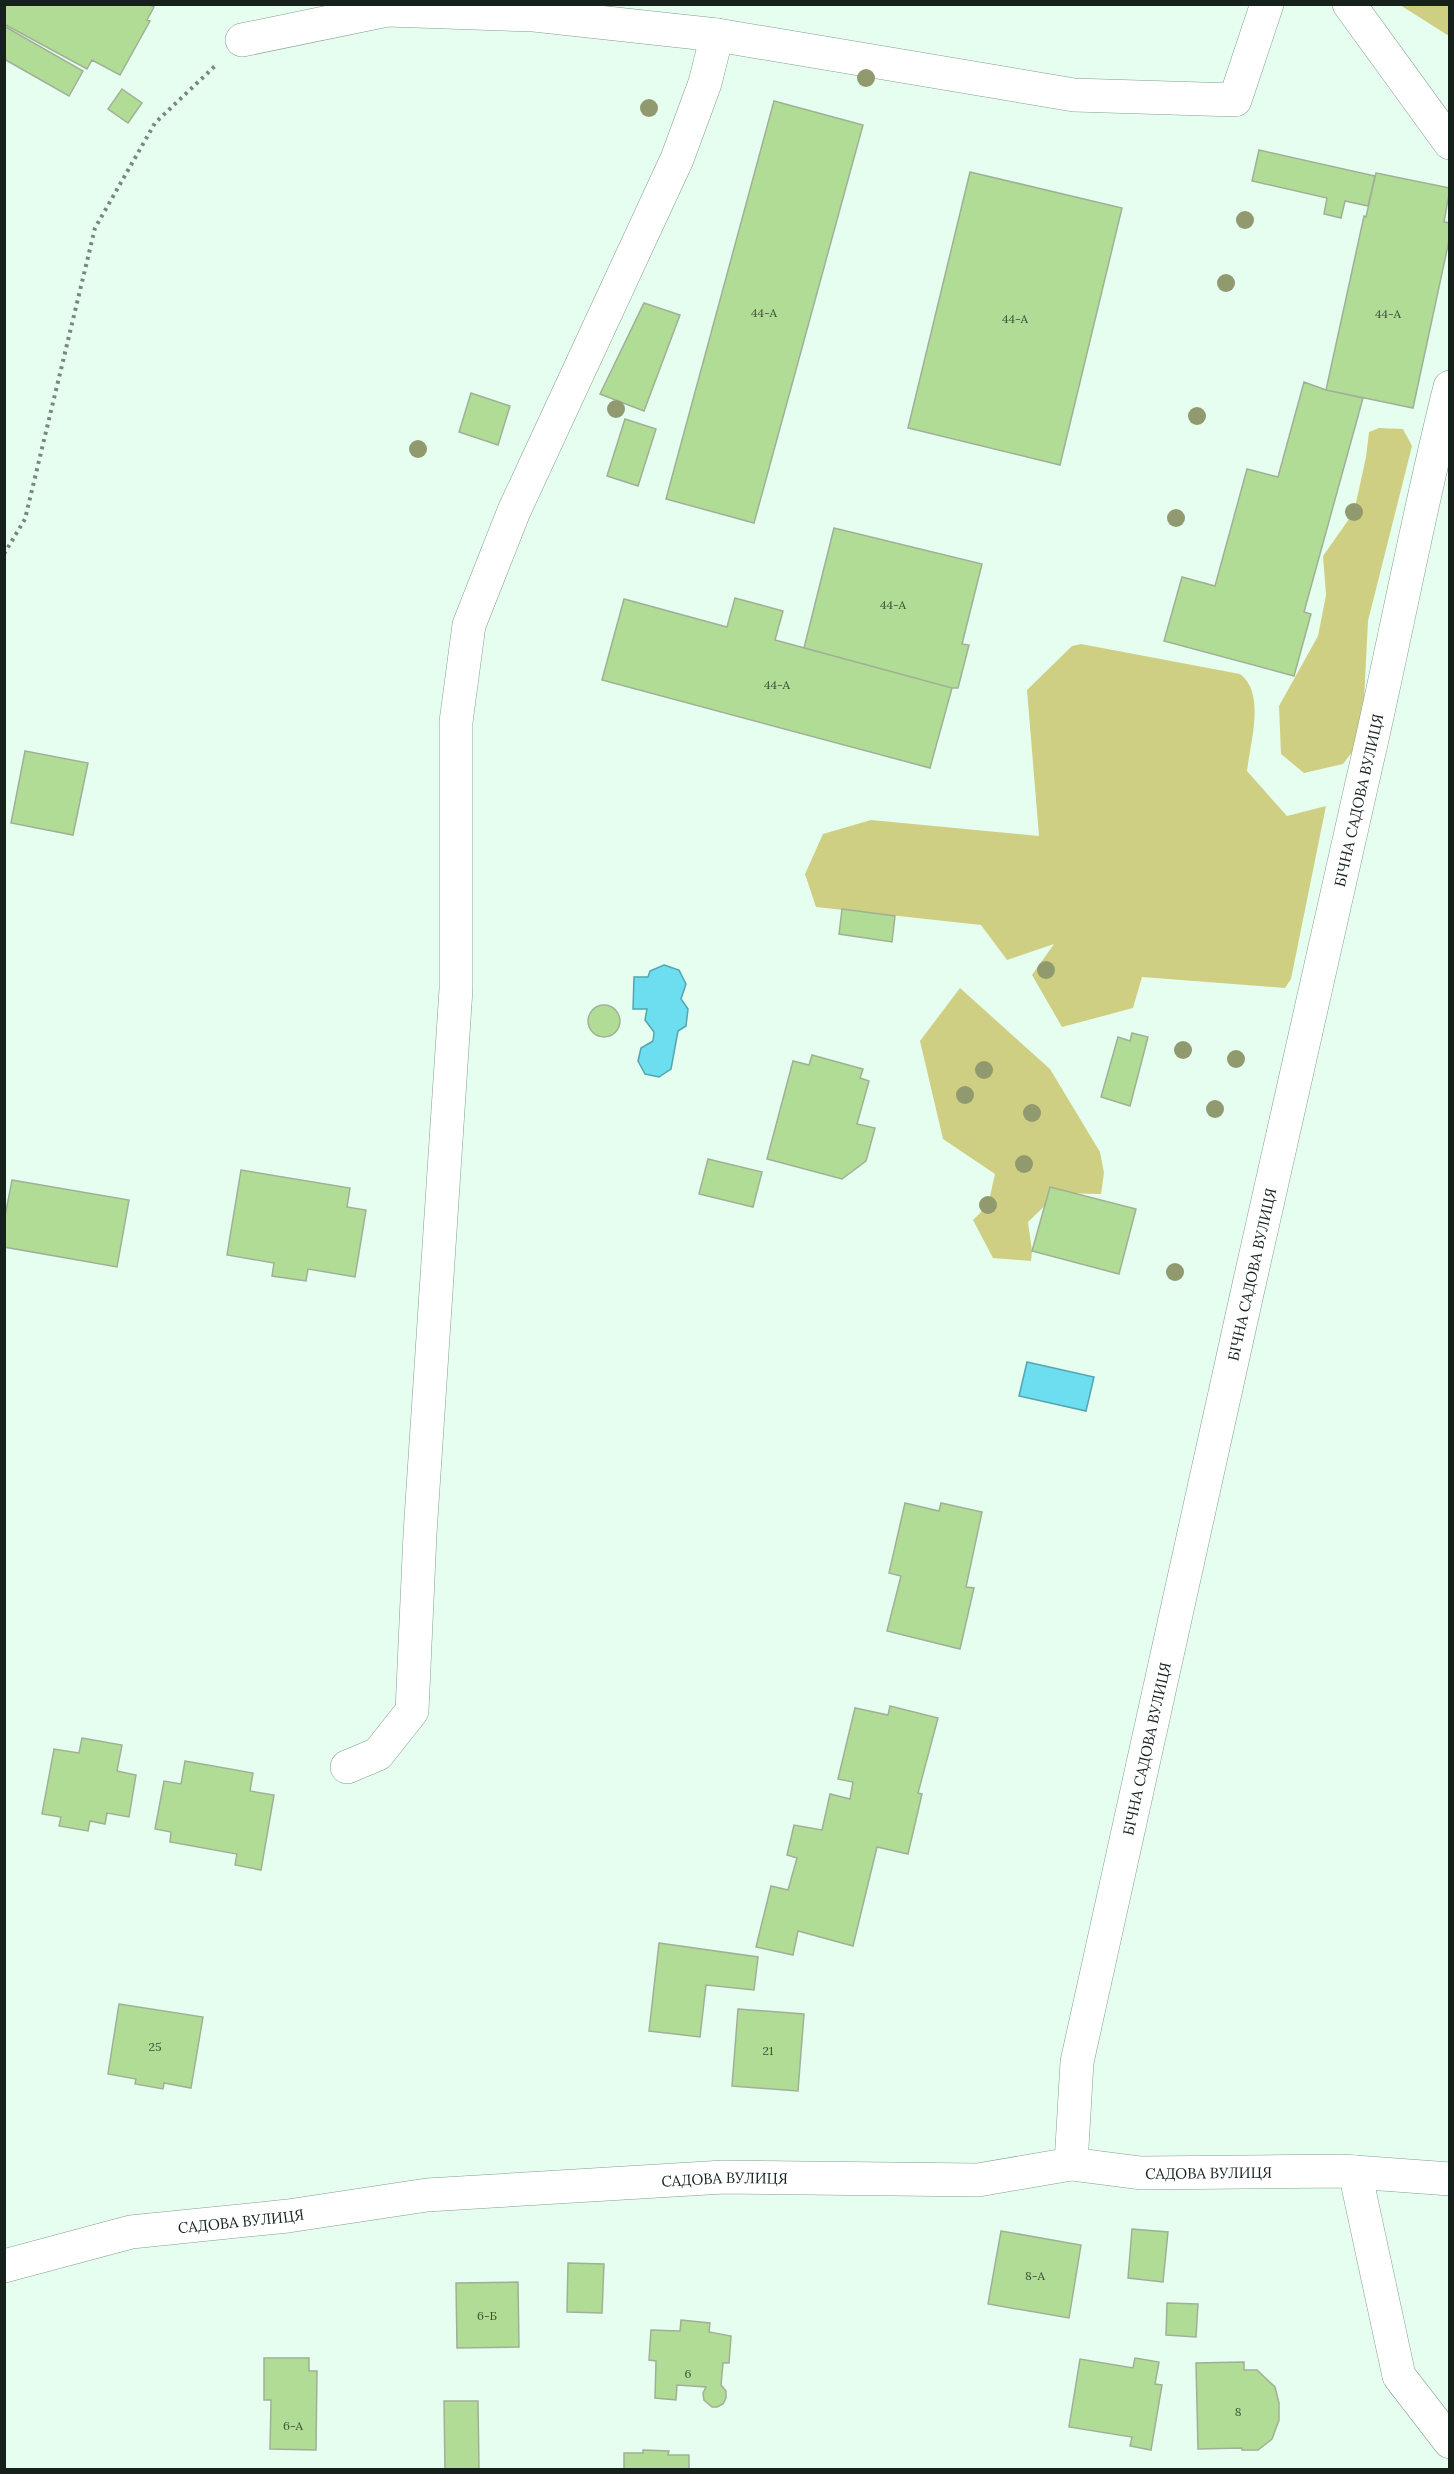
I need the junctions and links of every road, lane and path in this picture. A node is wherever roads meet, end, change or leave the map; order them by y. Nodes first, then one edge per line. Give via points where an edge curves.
1 (1268, 4) edge
2 (1349, 4) edge
3 (717, 35) junction
4 (242, 40) joint
5 (1449, 143) edge
6 (1449, 387) edge
7 (4, 554) edge
8 (347, 1767) dead end
9 (1071, 2164) junction
10 (1355, 2172) junction
11 (1449, 2179) edge
12 (4, 2266) edge
13 (1449, 2442) edge

1 - 3 street via 1235,100 1074,95
2 - 5 street
3 - 4 street via 534,15 387,10
3 - 8 street via 705,83 677,159 514,511 469,625 456,722 456,989 412,1711 378,1754
4 - 7 path via 155,123 95,228 25,519
6 - 9 street, БІЧНА САДОВА ВУЛИЦЯ via 1077,2062
9 - 10 street, САДОВА ВУЛИЦЯ via 1141,2173
9 - 12 street, САДОВА ВУЛИЦЯ via 978,2180 724,2177 427,2195 288,2216 131,2232
10 - 11 street, САДОВА ВУЛИЦЯ
10 - 13 street via 1399,2376

